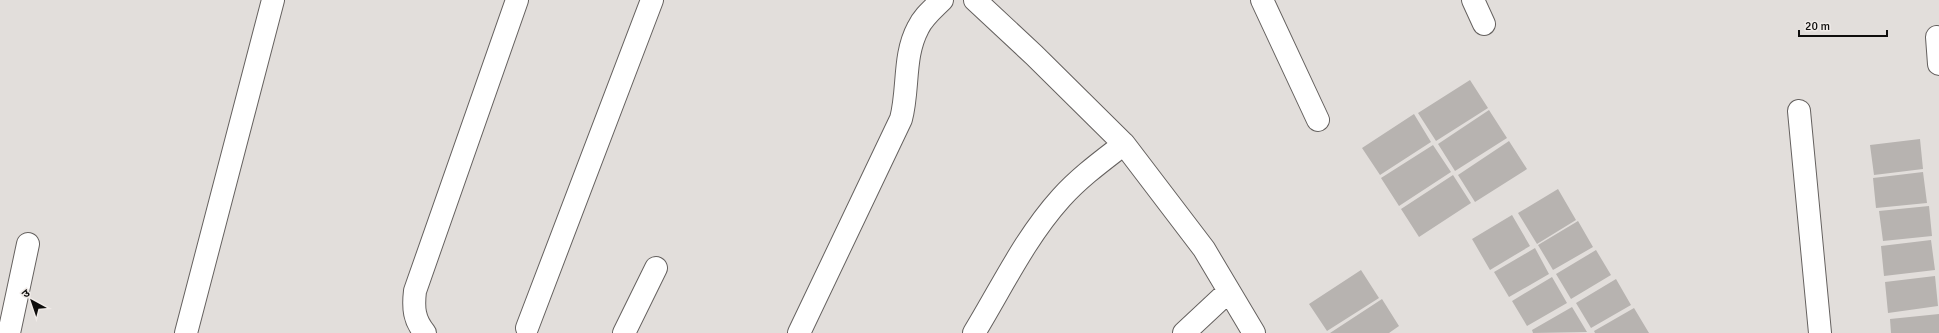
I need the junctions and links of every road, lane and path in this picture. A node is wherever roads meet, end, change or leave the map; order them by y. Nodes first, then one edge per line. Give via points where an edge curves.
1 (273, 0) edge
2 (517, 0) edge
3 (652, 0) edge
4 (942, 0) edge
5 (975, 0) edge
6 (1262, 0) edge
7 (1473, 0) edge
8 (1484, 24) dead end
9 (1937, 37) dead end
10 (1939, 64) edge
11 (1799, 111) dead end
12 (1318, 120) dead end
13 (1124, 144) junction
14 (28, 244) dead end
15 (656, 268) dead end
16 (1229, 291) junction
17 (527, 328) dead end
18 (9, 333) edge
19 (186, 333) edge
20 (426, 333) edge
21 (624, 333) edge
22 (799, 333) edge
23 (974, 333) edge
24 (1184, 333) edge
25 (1254, 333) edge
26 (1820, 333) edge

1 - 19 street
2 - 20 street via 415,291 414,312 417,322
3 - 17 street
4 - 22 street via 918,27 912,40 901,119
5 - 13 street
6 - 12 street
7 - 8 street
9 - 10 street
11 - 26 street
13 - 16 street via 1204,249
13 - 23 street via 1080,178 1048,214 1018,258
14 - 18 street
15 - 21 street
16 - 24 street
16 - 25 street

